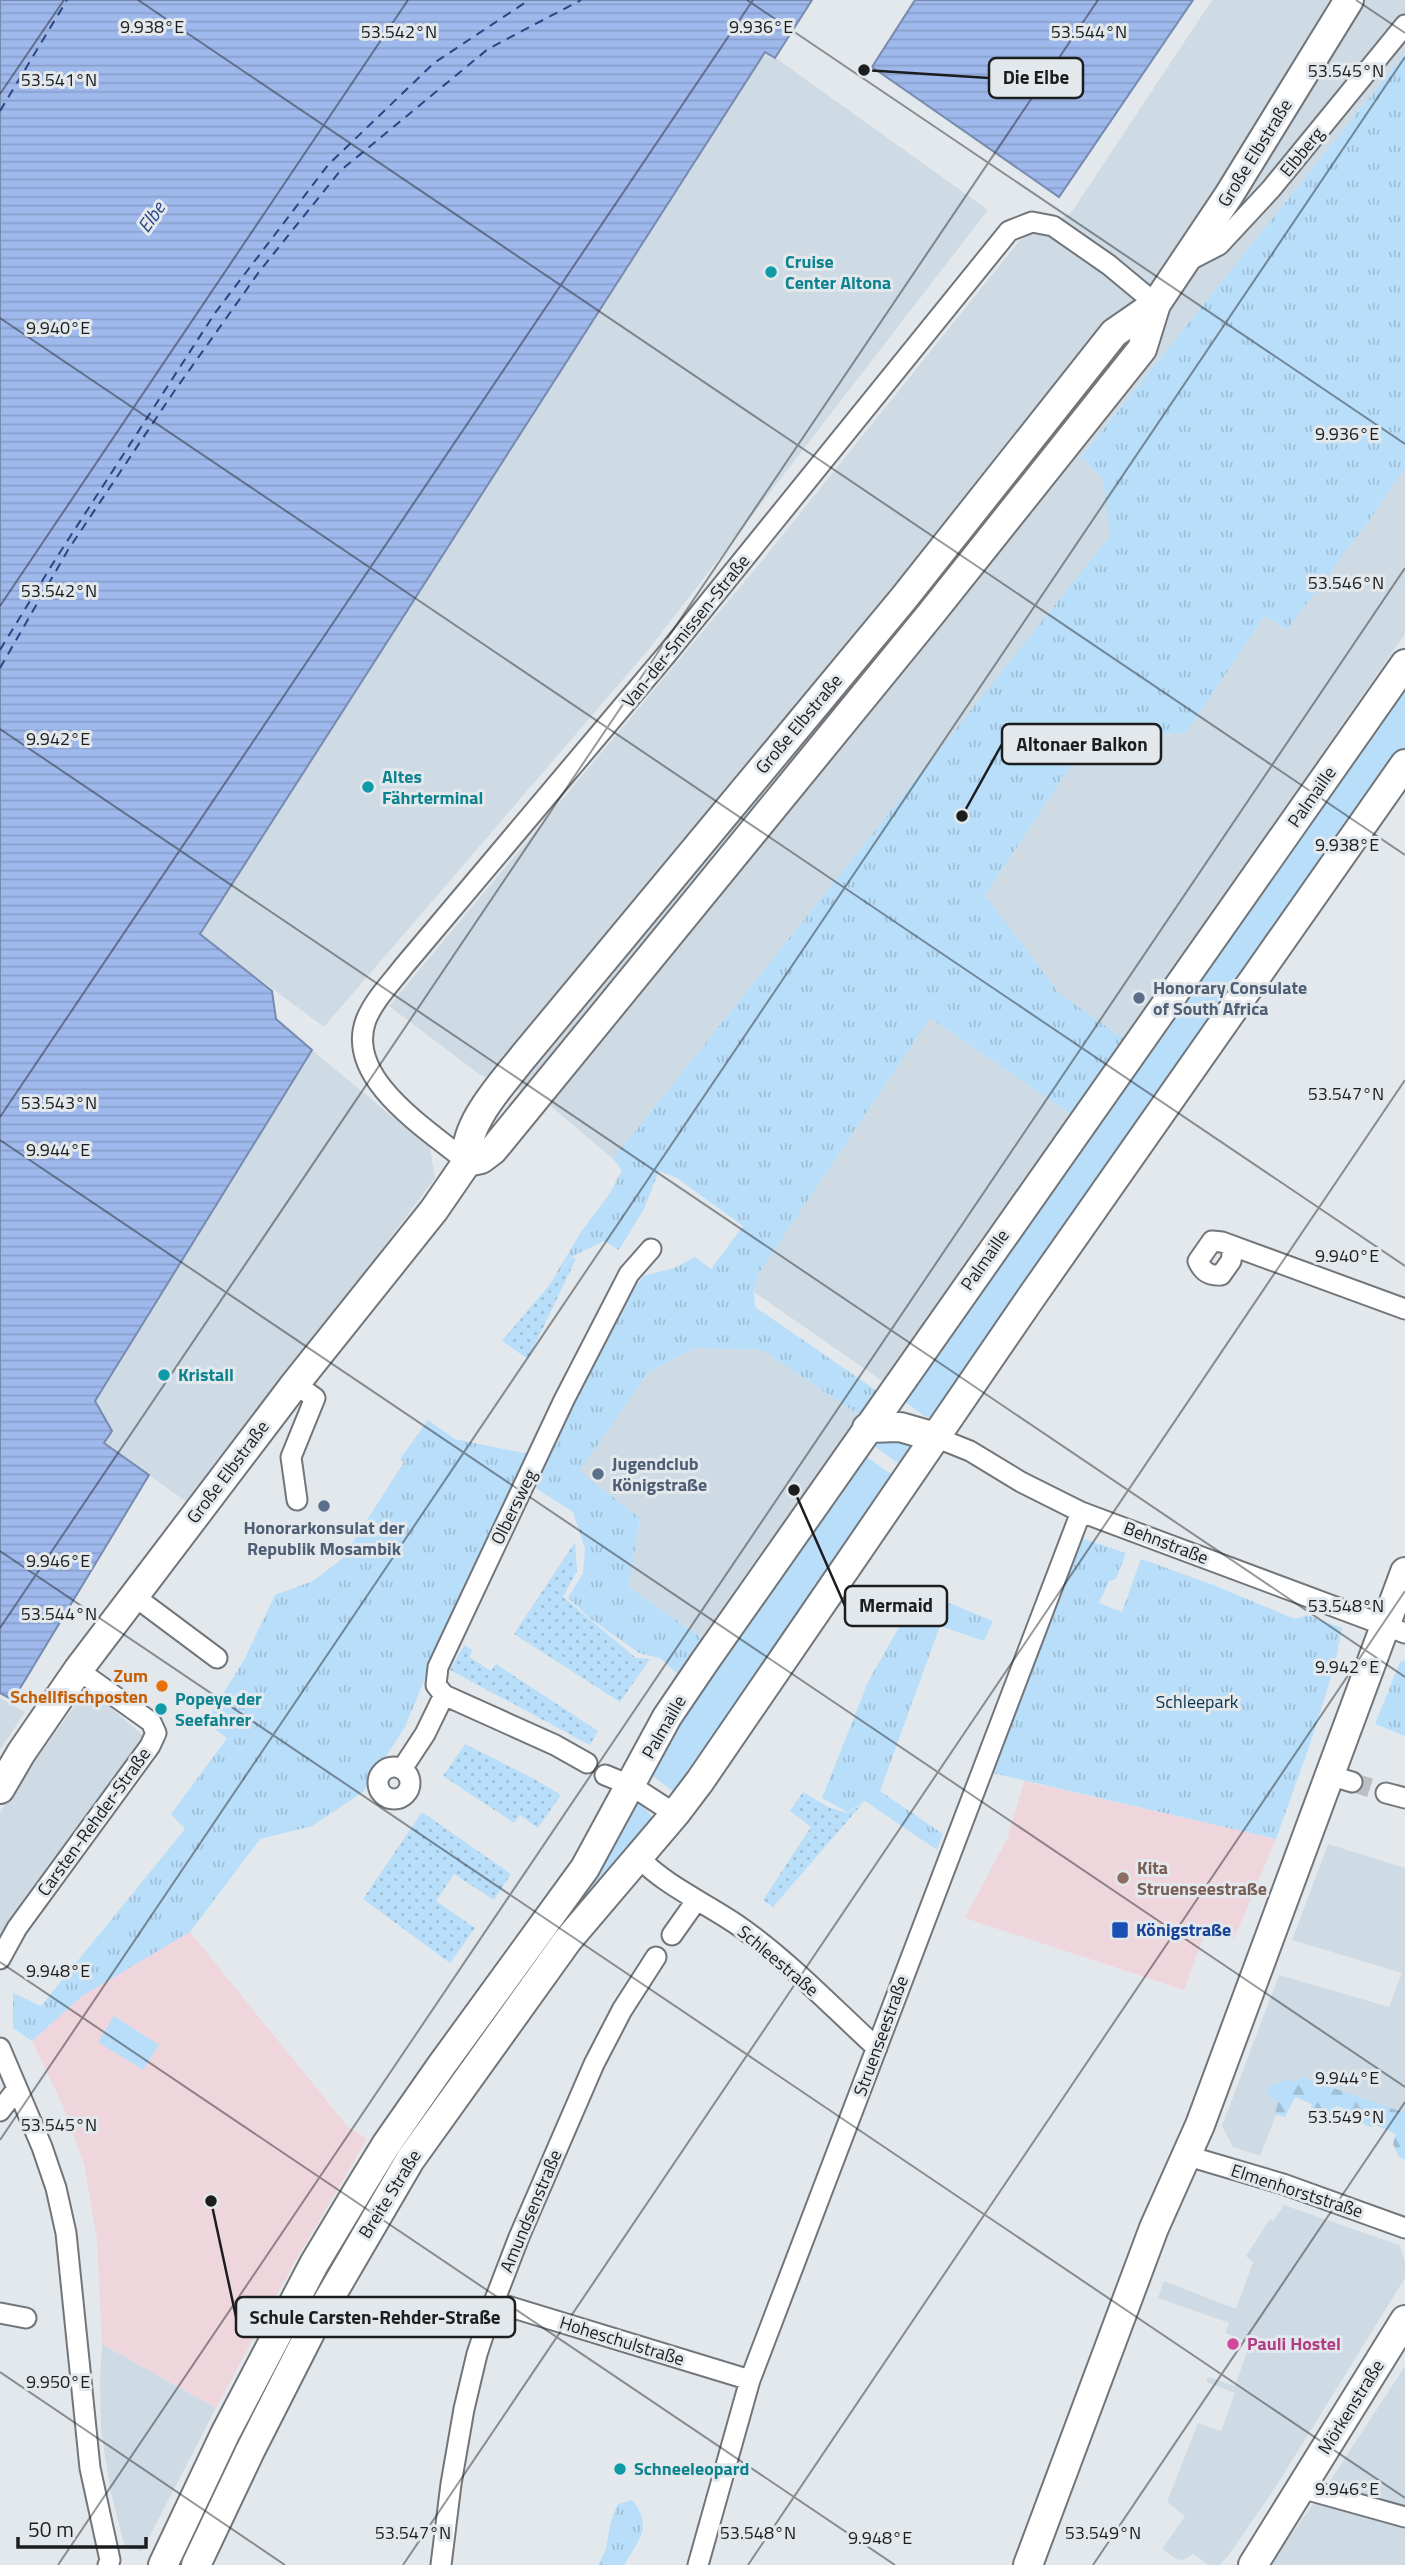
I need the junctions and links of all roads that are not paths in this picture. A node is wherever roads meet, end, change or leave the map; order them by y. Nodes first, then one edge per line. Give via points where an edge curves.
1 (1349, 0) edge
2 (1405, 25) edge
3 (1185, 263) junction
4 (1156, 304) junction
5 (1405, 664) edge
6 (1405, 764) edge
7 (467, 1162) junction
8 (1233, 1247) dead end
9 (650, 1249) dead end
10 (1405, 1309) edge
11 (295, 1384) junction
12 (867, 1428) junction
13 (935, 1437) junction
14 (297, 1500) dead end
15 (1081, 1511) junction
16 (1405, 1573) edge
17 (134, 1596) junction
18 (1395, 1630) edge
19 (217, 1658) dead end
20 (78, 1670) junction
21 (444, 1695) junction
22 (587, 1763) dead end
23 (402, 1769) dead end
24 (605, 1775) dead end
25 (632, 1786) junction
26 (0, 1788) edge
27 (1386, 1793) tunnel mouth
28 (1405, 1798) edge
29 (675, 1814) junction
30 (639, 1858) junction
31 (585, 1868) joint
32 (696, 1901) junction
33 (672, 1935) dead end
34 (656, 1957) dead end
35 (0, 1959) edge
36 (0, 2048) edge
37 (877, 2048) junction
38 (16, 2090) junction
39 (0, 2111) edge
40 (1188, 2156) junction
41 (1405, 2228) edge
42 (494, 2302) junction
43 (0, 2314) edge
44 (27, 2317) dead end
45 (1405, 2320) edge
46 (750, 2380) junction
47 (1301, 2488) junction
48 (1405, 2517) edge
49 (109, 2562) edge
50 (163, 2565) edge
51 (196, 2565) edge
52 (441, 2565) edge
53 (698, 2565) edge
54 (1028, 2565) edge
55 (1253, 2565) edge

1 - 3 main road, Große Elbstraße
2 - 3 street, Elbberg via 1271,189 1219,245
3 - 4 main road, Große Elbstraße
4 - 7 main road, Große Elbstraße via 1114,332 912,587 523,1057 469,1135
4 - 7 street, Van-der-Smissen-Straße via 1053,226 1032,222 1009,231 707,605 404,966 365,1021 366,1060 380,1087
5 - 12 main road, Palmaille
6 - 13 main road
7 - 11 main road, Große Elbstraße
8 - 10 street
9 - 21 street, Olbersweg via 623,1285 478,1580 438,1667 436,1685
11 - 14 street via 315,1398 291,1457
11 - 17 main road, Große Elbstraße
12 - 13 main road via 900,1427
12 - 25 main road, Palmaille via 667,1717
13 - 15 street, Behnstraße
13 - 29 main road
15 - 18 street, Behnstraße
15 - 37 street, Struenseestraße
16 - 18 main road
17 - 19 street
17 - 20 main road, Große Elbstraße
18 - 40 main road via 1341,1779
20 - 26 main road, Große Elbstraße
20 - 35 street, Carsten-Rehder-Straße via 150,1722 156,1733 17,1928
21 - 22 street
21 - 23 street
24 - 25 street
25 - 29 street
25 - 31 main road, Palmaille
27 - 28 street
29 - 30 main road
30 - 32 street, Schleestraße via 657,1876
30 - 51 main road, Breite Straße via 567,1941 410,2160 308,2335
31 - 50 main road, Breite Straße via 390,2138 359,2189 225,2434
32 - 33 street
32 - 37 street, Schleestraße via 770,1950
34 - 42 street, Amundsenstraße via 594,2064
36 - 38 street
37 - 46 street, Struenseestraße
38 - 39 street
38 - 49 street via 42,2147 66,2232 90,2468
40 - 41 street, Elmenhorststraße
40 - 54 main road via 1154,2228
42 - 46 street, Hoheschulstraße
42 - 52 street, Amundsenstraße via 464,2409
43 - 44 street
45 - 47 main road, Mörkenstraße
46 - 53 street, Struenseestraße
47 - 48 street
47 - 55 main road, Mörkenstraße

